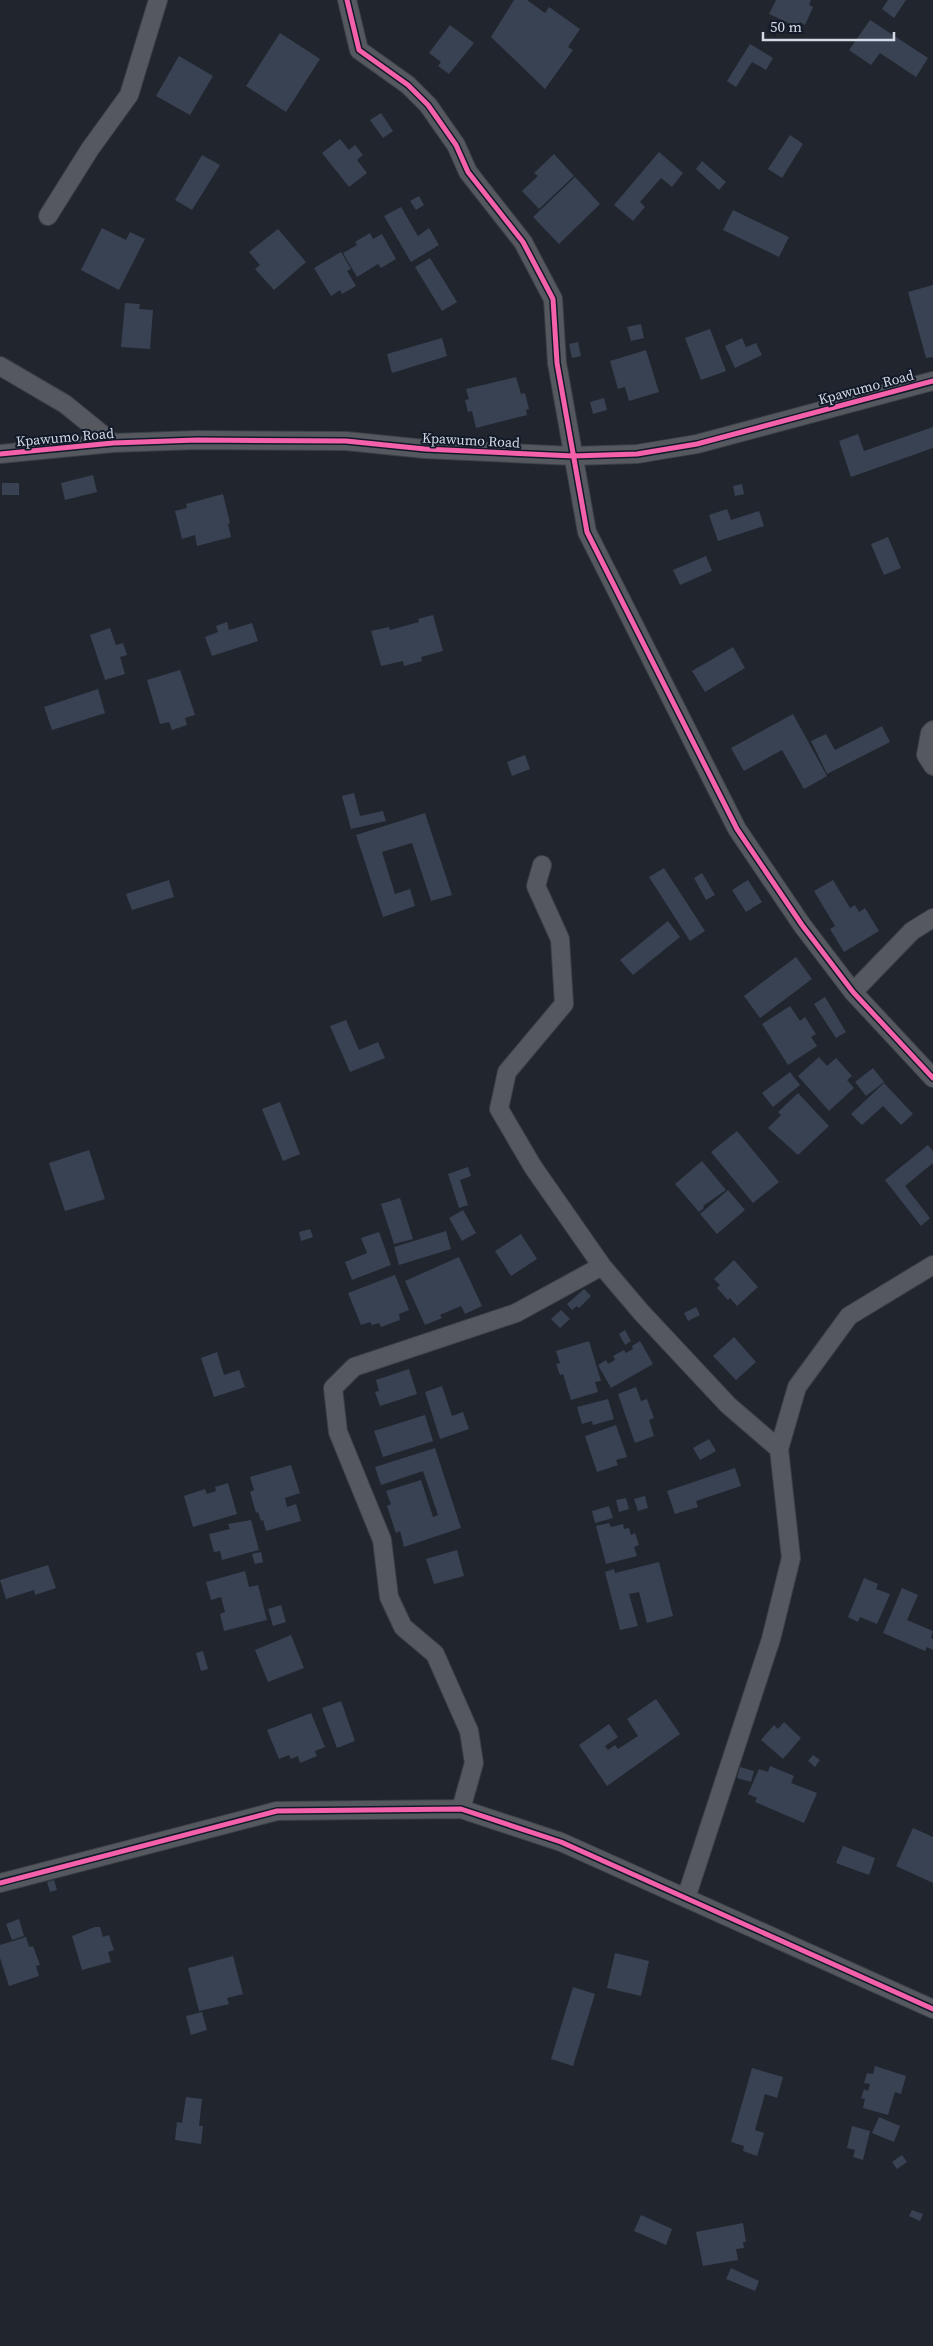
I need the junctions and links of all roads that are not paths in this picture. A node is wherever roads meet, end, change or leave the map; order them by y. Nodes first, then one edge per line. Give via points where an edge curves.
1 (158, 0) edge
2 (347, 0) edge
3 (48, 216) dead end
4 (0, 366) edge
5 (933, 381) edge
6 (113, 444) junction
7 (0, 454) edge
8 (573, 456) junction
9 (933, 730) edge
10 (933, 766) edge
11 (542, 865) dead end
12 (933, 918) edge
13 (853, 992) junction
14 (933, 1078) edge
15 (602, 1266) junction
16 (933, 1266) edge
17 (780, 1449) junction
18 (461, 1810) junction
19 (4, 1878) edge
20 (686, 1898) junction
21 (933, 2009) edge

1 - 3 street via 129,95
2 - 8 street via 359,50 428,105 456,145 468,172 523,242 553,299 557,363
4 - 6 street via 65,404
5 - 8 street, Kpawumo Road via 697,444 637,454
6 - 7 street, Kpawumo Road
6 - 8 street, Kpawumo Road via 197,440 346,441 425,449
8 - 13 street via 587,532 737,828 802,925
9 - 10 street via 926,755
11 - 15 street via 536,886 560,939 564,1004 507,1072 499,1109 533,1167
12 - 13 street via 912,931
13 - 14 street
15 - 17 street via 728,1405
15 - 18 street via 516,1313 354,1367 333,1388 338,1432 382,1540 389,1598 404,1627 435,1654 469,1731 474,1763
16 - 17 street via 849,1316 797,1387
17 - 20 street via 791,1558 771,1639
18 - 19 street via 277,1811
18 - 20 street via 561,1842
20 - 21 street

